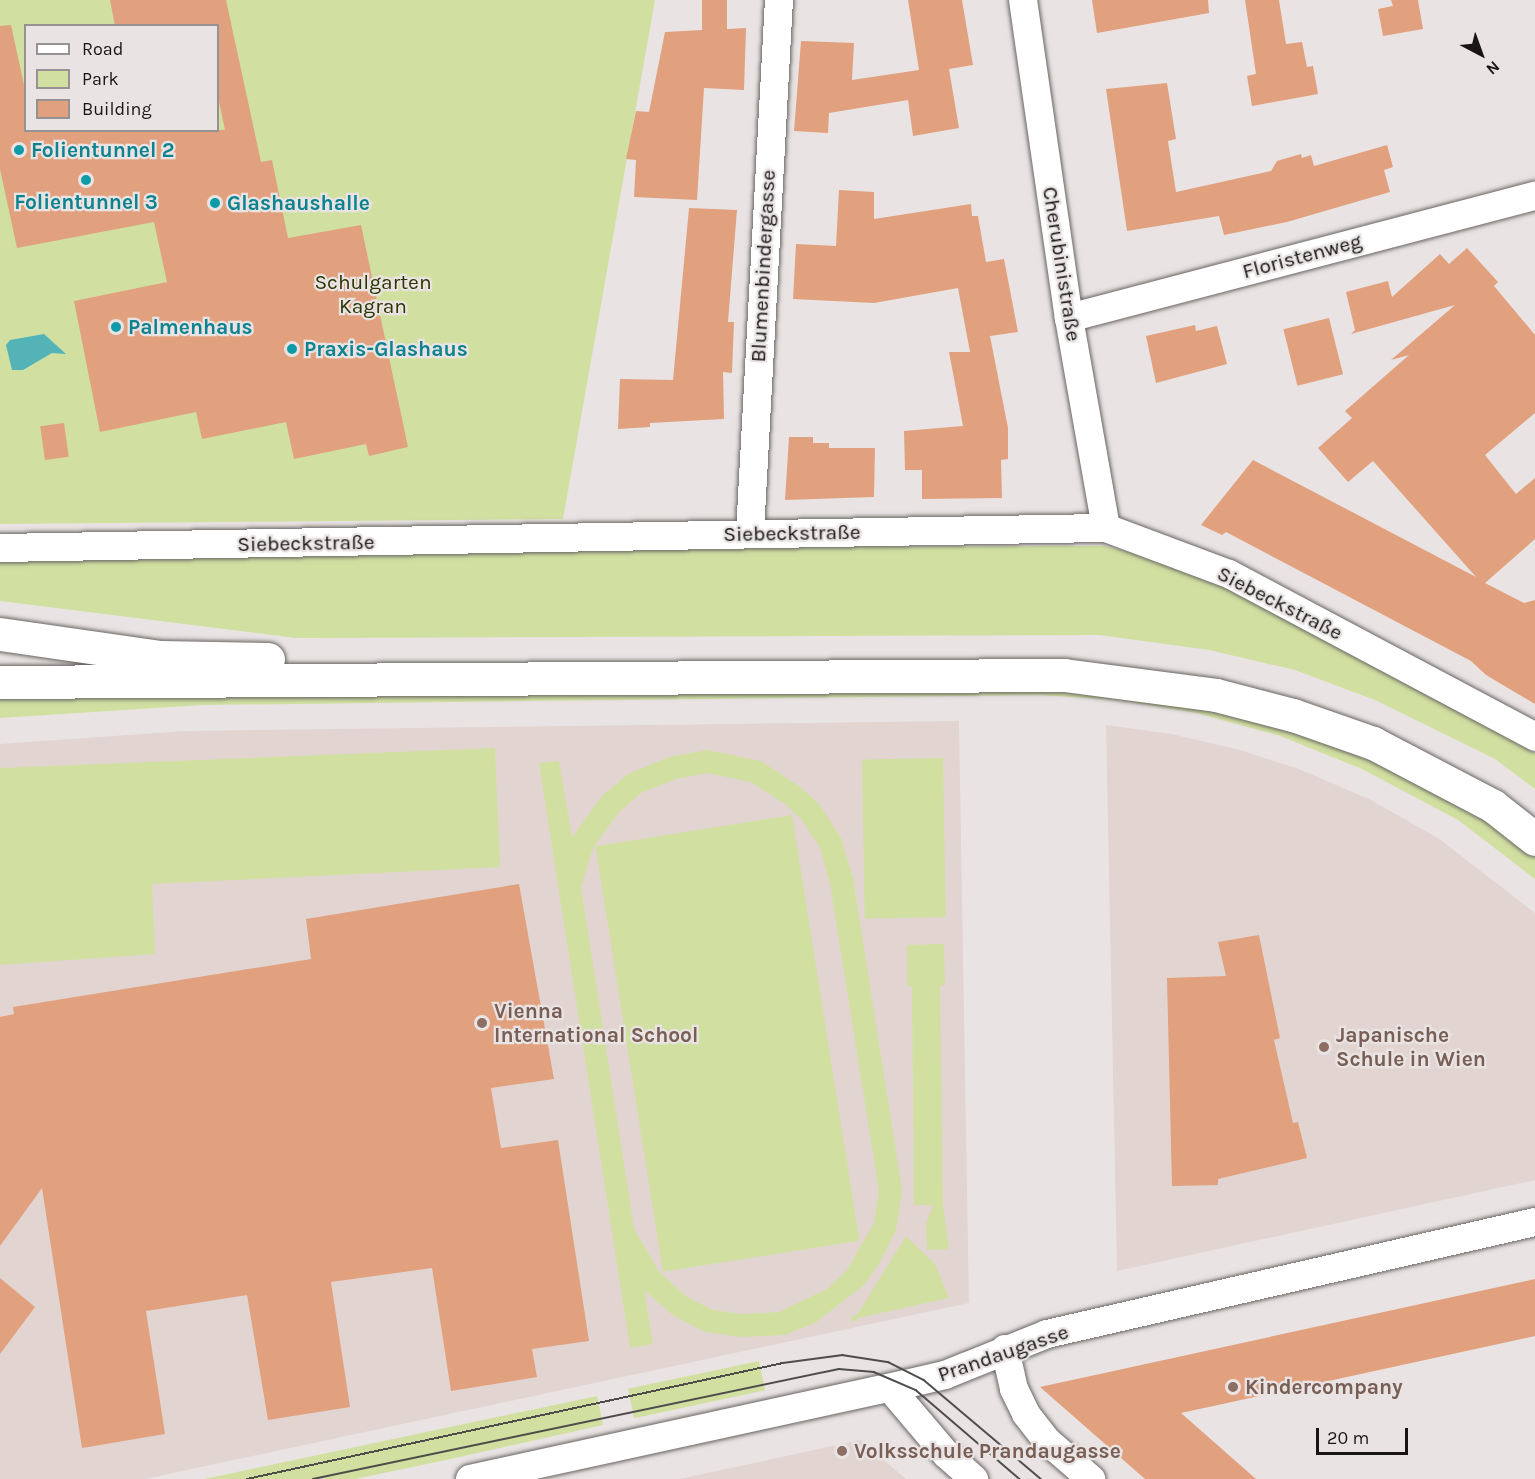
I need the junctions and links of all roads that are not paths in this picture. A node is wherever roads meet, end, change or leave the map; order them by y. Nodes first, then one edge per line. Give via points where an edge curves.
1 (779, 0) edge
2 (1023, 0) edge
3 (1535, 196) edge
4 (1069, 318) junction
5 (1106, 528) junction
6 (750, 533) junction
7 (0, 548) edge
8 (0, 634) edge
9 (0, 682) edge
10 (1535, 737) edge
11 (1497, 800) junction
12 (1535, 816) edge
13 (1535, 839) edge
14 (1535, 1222) edge
15 (1005, 1349) junction
16 (890, 1388) junction
17 (470, 1479) edge
18 (974, 1479) edge
19 (1091, 1479) edge

1 - 6 street, Blumenbindergasse
2 - 4 street, Cherubinistraße
3 - 4 street, Floristenweg
4 - 5 street, Cherubinistraße
5 - 6 street, Siebeckstraße
5 - 10 street, Siebeckstraße via 1229,574
6 - 7 street, Siebeckstraße
8 - 11 main road via 160,657 467,664 1061,656 1223,676 1295,696 1379,727
9 - 11 main road via 1064,675 1216,695 1293,715 1373,743
11 - 12 main road
11 - 13 main road
14 - 15 street, Prandaugasse via 1047,1334
15 - 16 street, Prandaugasse via 945,1375
15 - 19 street via 1014,1389 1026,1414 1046,1440
16 - 17 street, Prandaugasse
16 - 18 street via 946,1454

